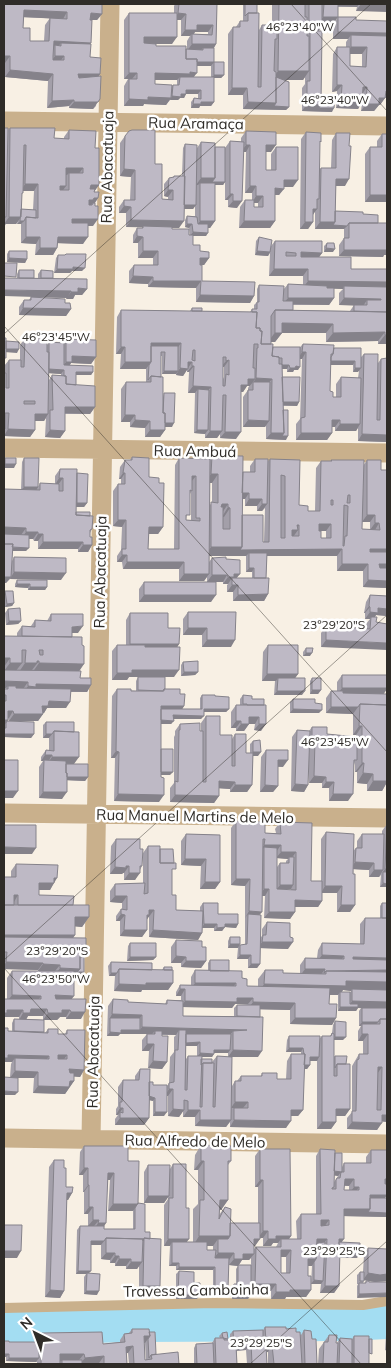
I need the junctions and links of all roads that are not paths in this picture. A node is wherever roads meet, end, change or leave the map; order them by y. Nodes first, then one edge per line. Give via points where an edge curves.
1 (110, 4) edge
2 (4, 121) edge
3 (108, 122) junction
4 (387, 126) edge
5 (4, 448) edge
6 (102, 449) junction
7 (387, 453) edge
8 (4, 813) edge
9 (97, 814) junction
10 (387, 818) edge
11 (4, 1138) edge
12 (91, 1140) junction
13 (387, 1144) edge
14 (387, 1301) edge
15 (4, 1308) edge

1 - 3 street, Rua Abacatuaja
2 - 3 street, Rua Aramaça
3 - 4 street, Rua Aramaça
3 - 6 street, Rua Abacatuaja
5 - 6 street, Rua Ambuá
6 - 7 street, Rua Ambuá
6 - 9 street, Rua Abacatuaja
8 - 9 street, Rua Manuel Martins de Melo
9 - 10 street, Rua Manuel Martins de Melo
9 - 12 street, Rua Abacatuaja
11 - 12 street, Rua Alfredo de Melo
12 - 13 street, Rua Alfredo de Melo
14 - 15 lane, Travessa Camboinha via 363,1305

